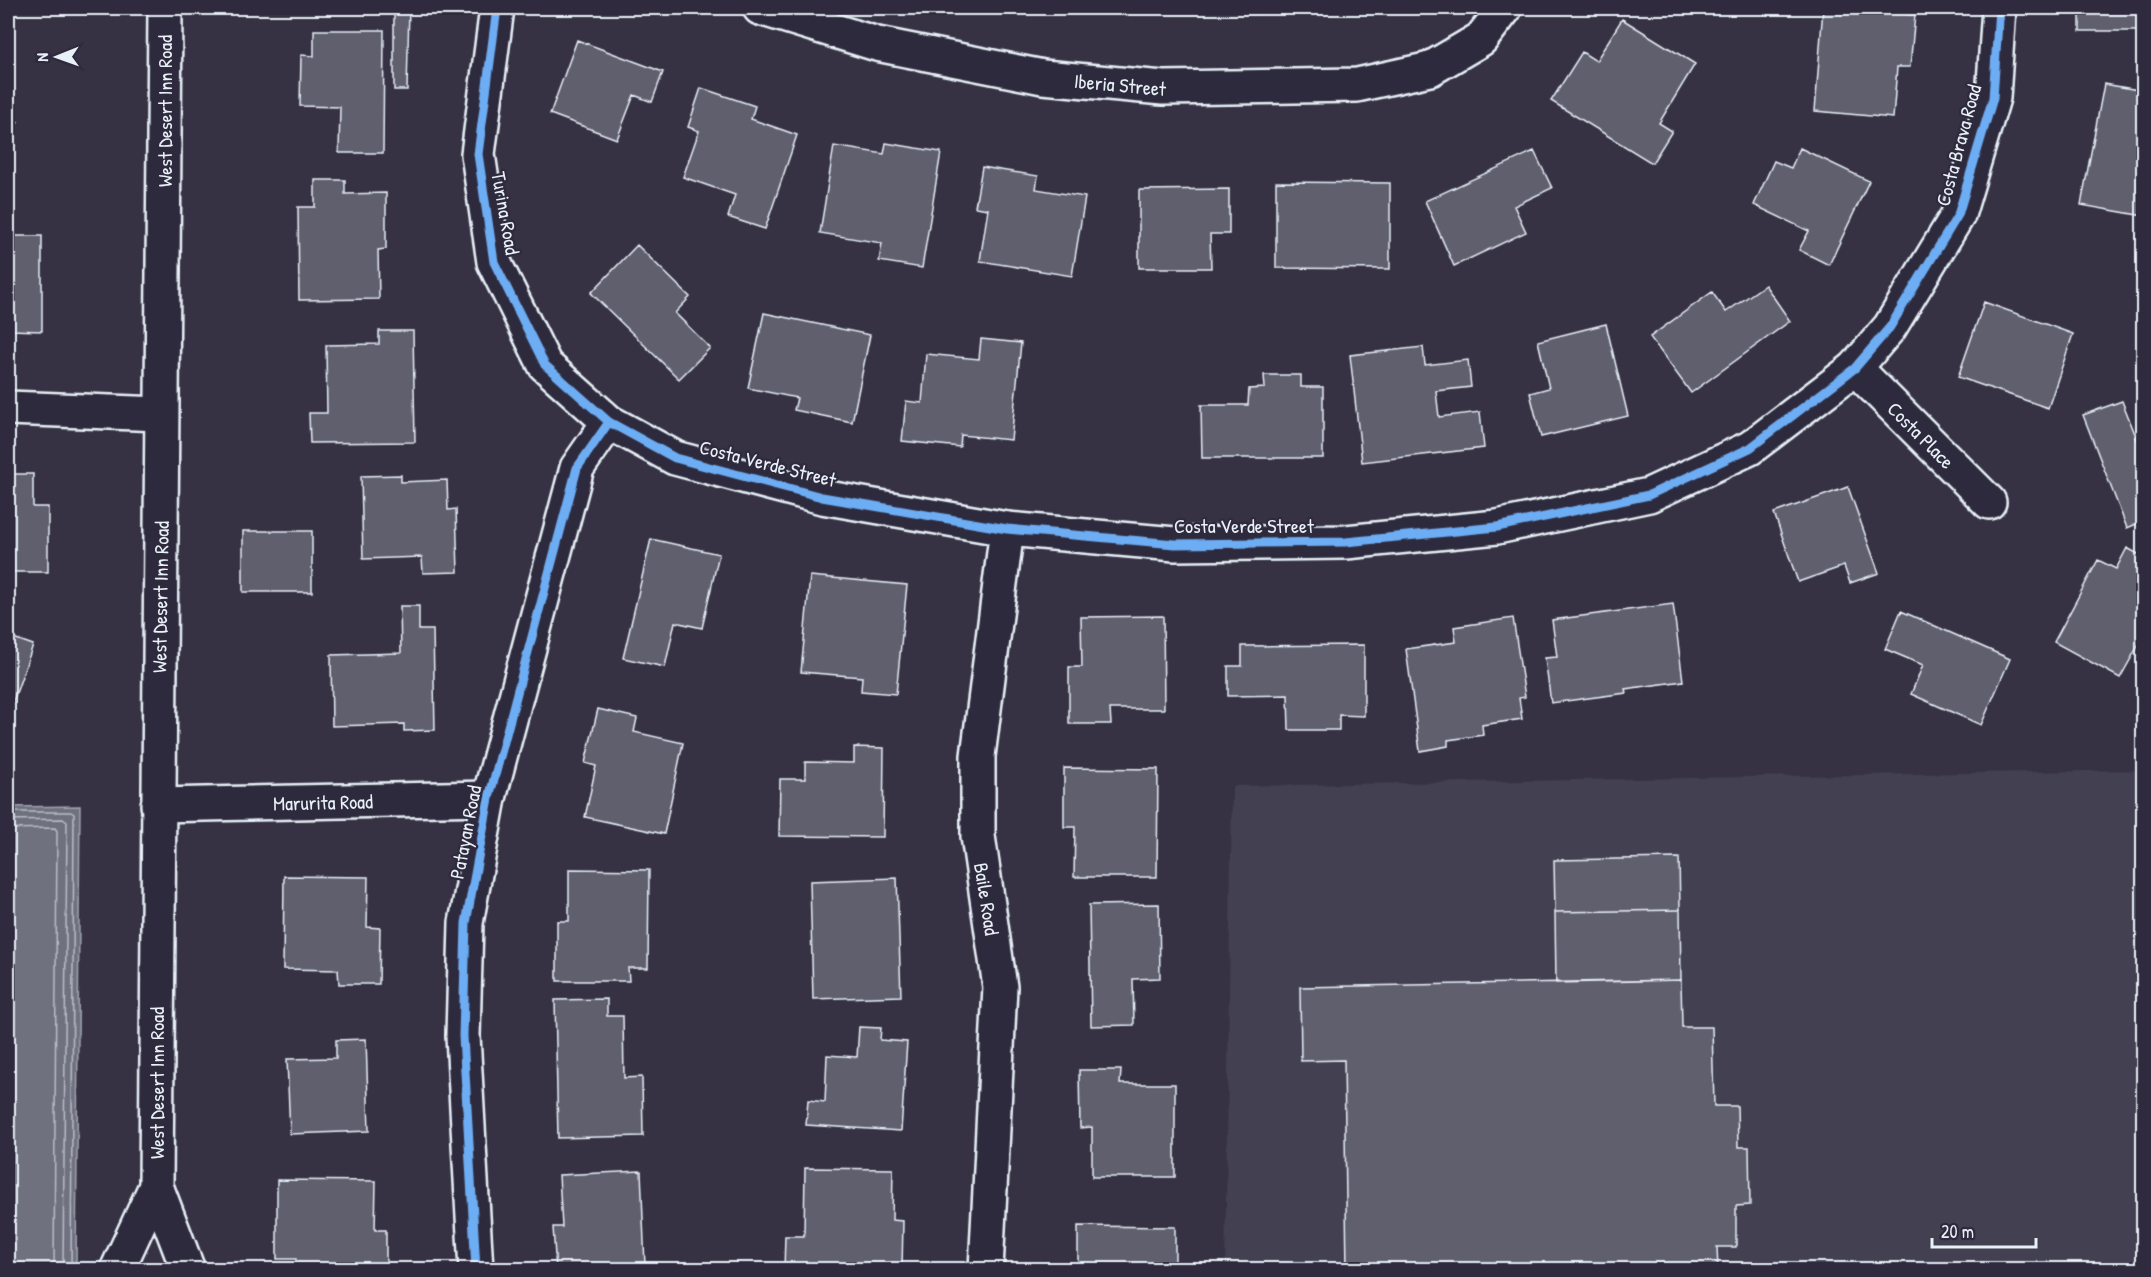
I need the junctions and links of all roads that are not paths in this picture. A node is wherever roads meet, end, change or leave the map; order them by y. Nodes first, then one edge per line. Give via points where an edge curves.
1 (165, 8) edge
2 (497, 8) edge
3 (760, 8) edge
4 (1505, 8) edge
5 (1999, 8) edge
6 (1855, 368) junction
7 (8, 408) edge
8 (161, 414) junction
9 (609, 422) junction
10 (1989, 502) dead end
11 (1007, 529) junction
12 (489, 798) junction
13 (158, 805) junction
14 (156, 1186) junction
15 (117, 1269) edge
16 (188, 1269) edge
17 (476, 1269) edge
18 (986, 1269) edge

1 - 8 street, West Desert Inn Road
2 - 9 street, Turina Road via 478,154 494,262 545,365
3 - 4 street, Iberia Street via 877,44 1043,77 1163,88 1357,85 1430,69 1481,39
5 - 6 street, Costa Brava Road via 1993,98 1958,215 1890,327
6 - 10 street, Costa Place
6 - 11 street, Costa Verde Street via 1750,447 1649,495 1497,527 1346,542 1175,544
7 - 8 street
8 - 13 street, West Desert Inn Road
9 - 11 street, Costa Verde Street via 675,458 822,497
9 - 12 street, Patayan Road via 577,468
11 - 18 street, Baile Road via 978,756 978,836 1000,987
12 - 13 street, Marurita Road
12 - 17 street, Patayan Road via 466,923 463,1036
13 - 14 street, West Desert Inn Road
14 - 15 street, West Desert Inn Road
14 - 16 street, West Desert Inn Road

